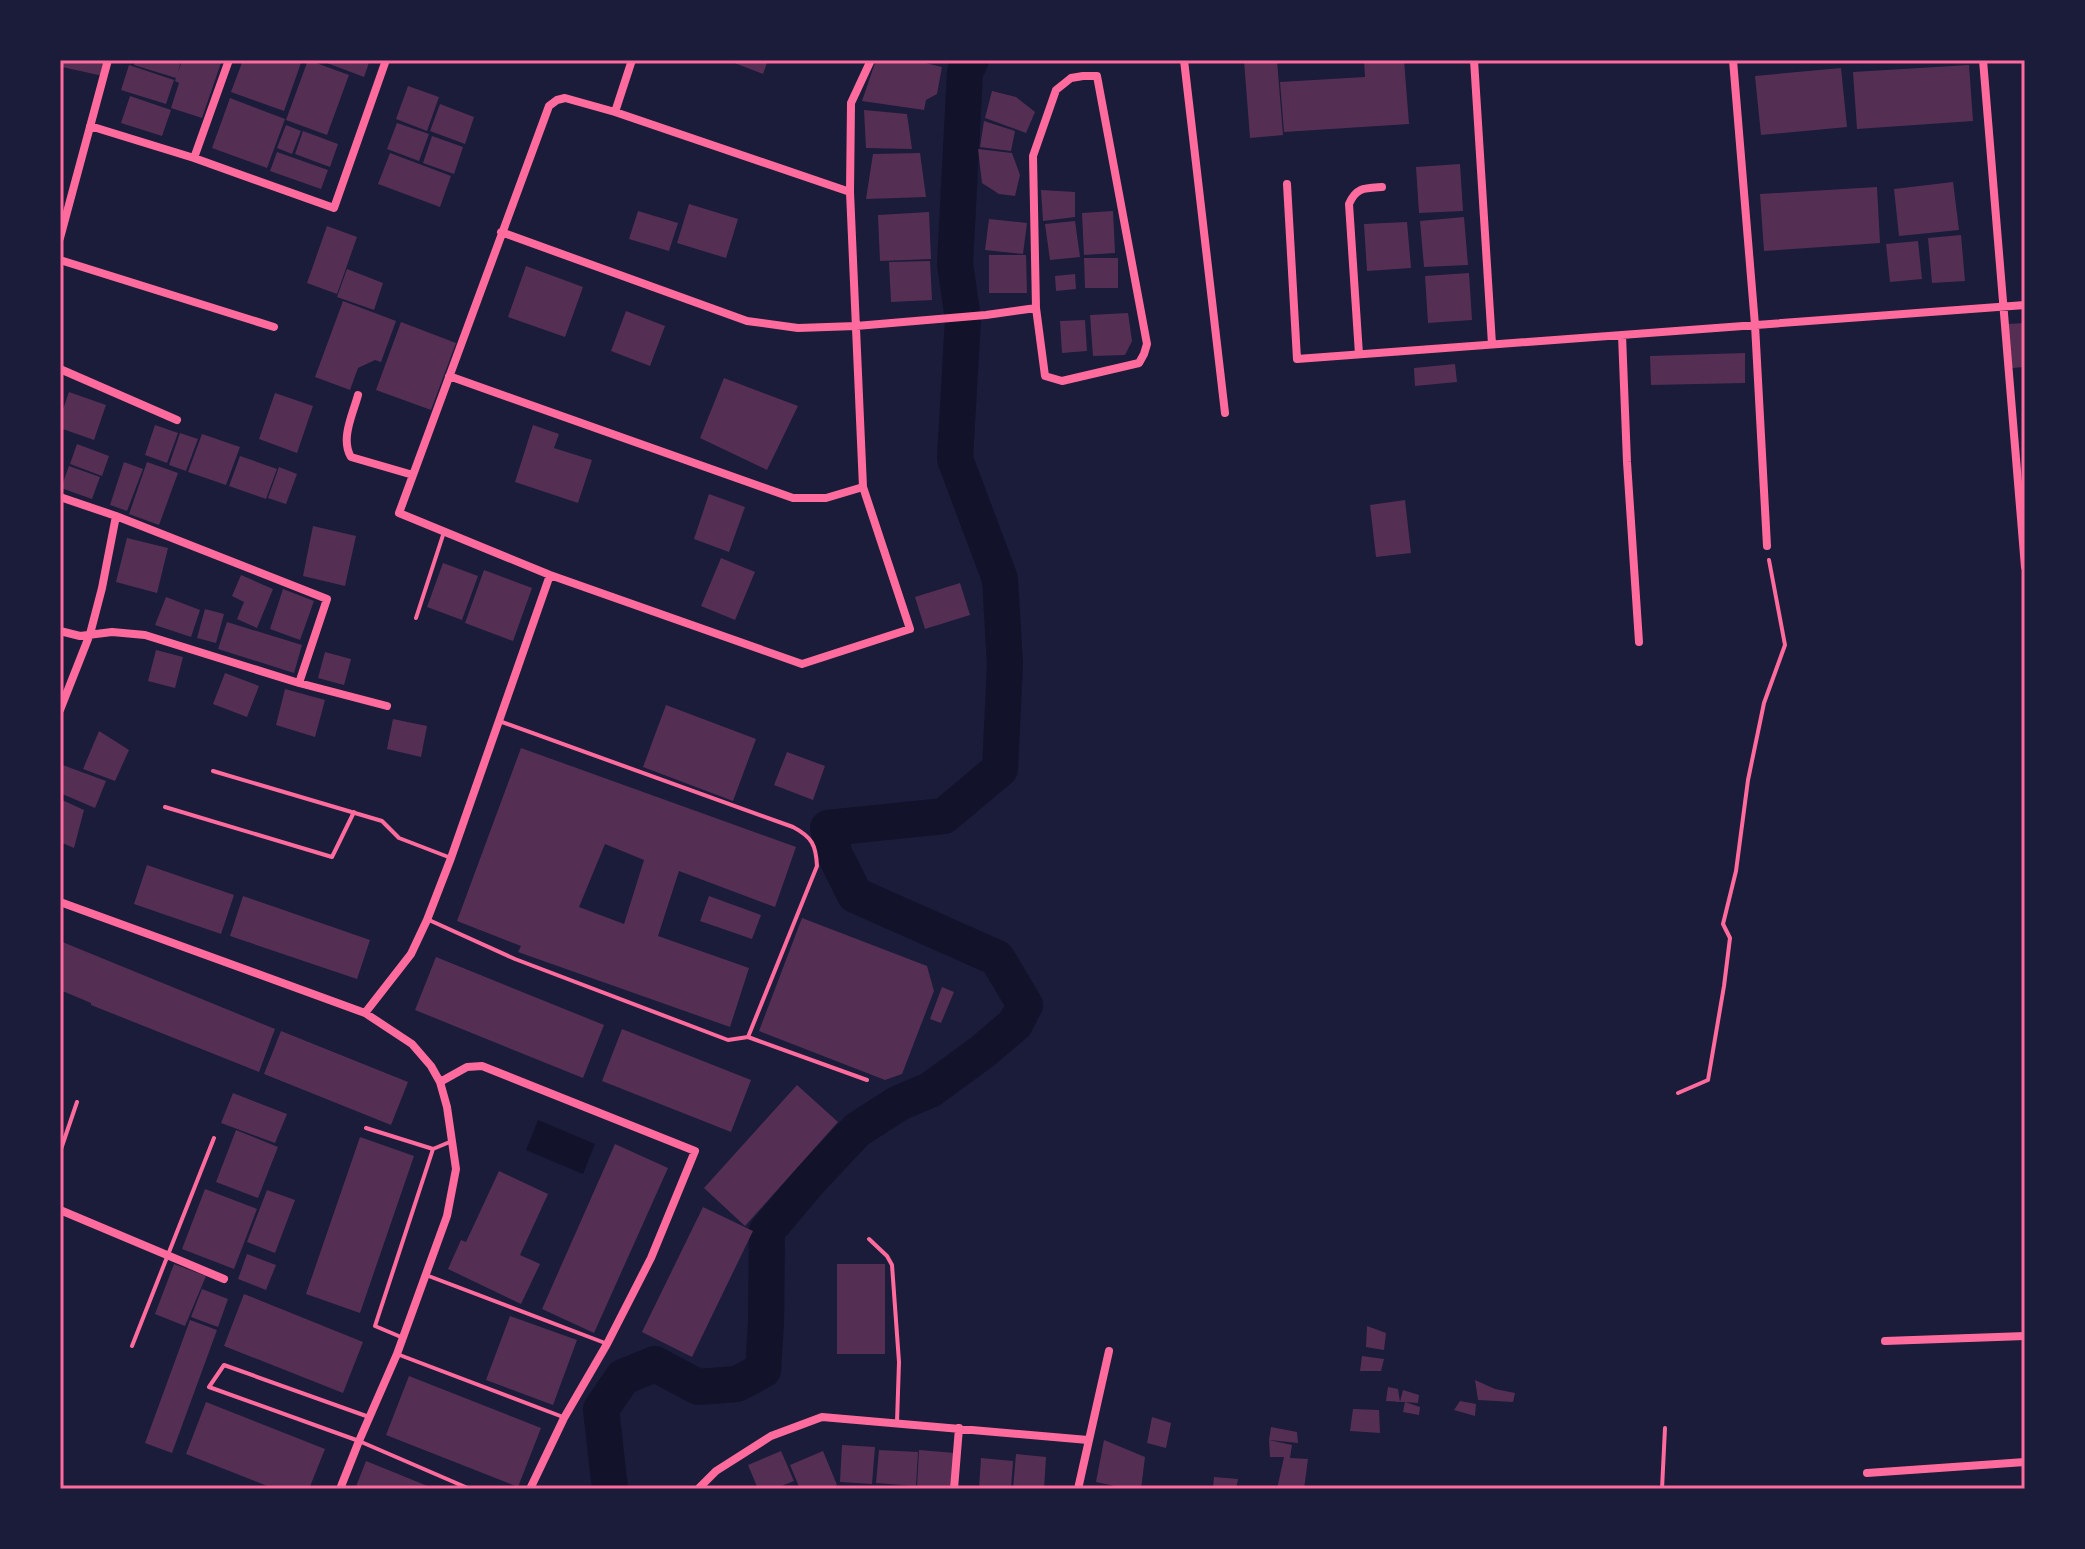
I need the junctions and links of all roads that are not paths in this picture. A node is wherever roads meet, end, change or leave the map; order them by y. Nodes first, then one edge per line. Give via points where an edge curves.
1 (108, 60) edge
2 (229, 60) edge
3 (386, 60) edge
4 (632, 60) edge
5 (871, 60) edge
6 (1184, 60) edge
7 (1474, 60) edge
8 (1733, 60) edge
9 (1983, 60) edge
10 (615, 112) junction
11 (90, 126) junction
12 (194, 158) junction
13 (1287, 184) dead end
14 (1382, 187) dead end
15 (850, 192) junction
16 (501, 232) junction
17 (60, 238) edge
18 (60, 260) edge
19 (2025, 305) edge
20 (2004, 307) junction
21 (1036, 308) junction
22 (1755, 325) junction
23 (856, 326) junction
24 (274, 327) dead end
25 (1622, 335) junction
26 (1492, 344) junction
27 (1359, 354) junction
28 (60, 369) edge
29 (449, 376) junction
30 (358, 395) dead end
31 (1225, 413) dead end
32 (177, 420) dead end
33 (413, 475) junction
34 (863, 487) junction
35 (60, 497) edge
36 (116, 516) junction
37 (445, 531) junction
38 (1767, 546) road end
39 (2025, 567) edge
40 (550, 575) junction
41 (416, 618) dead end
42 (60, 631) edge
43 (90, 634) junction
44 (1639, 642) dead end
45 (299, 683) junction
46 (387, 706) dead end
47 (60, 710) edge
48 (498, 721) junction
49 (213, 771) dead end
50 (165, 807) dead end
51 (354, 812) junction
52 (451, 858) junction
53 (60, 902) edge
54 (427, 920) junction
55 (365, 1013) junction
56 (748, 1037) junction
57 (867, 1080) dead end
58 (440, 1082) junction
59 (77, 1102) dead end
60 (366, 1128) dead end
61 (214, 1138) dead end
62 (452, 1141) junction
63 (433, 1149) junction
64 (60, 1152) edge
65 (60, 1210) edge
66 (869, 1239) dead end
67 (169, 1256) junction
68 (426, 1275) junction
69 (224, 1279) dead end
70 (2025, 1336) edge
71 (404, 1338) junction
72 (1885, 1341) dead end
73 (607, 1344) junction
74 (132, 1346) dead end
75 (1109, 1351) dead end
76 (397, 1354) junction
77 (369, 1417) junction
78 (564, 1418) junction
79 (897, 1422) junction
80 (959, 1428) junction
81 (1665, 1428) dead end
82 (1088, 1440) junction
83 (359, 1441) junction
84 (2025, 1462) edge
85 (1867, 1473) dead end
86 (340, 1489) edge
87 (470, 1489) edge
88 (530, 1489) edge
89 (698, 1489) edge
90 (954, 1489) edge
91 (1078, 1489) edge
92 (1662, 1489) edge

1 - 11 street
2 - 12 street
3 - 12 street via 334,208
4 - 10 street
5 - 15 street via 851,103
6 - 31 street
7 - 26 street
8 - 22 street
9 - 20 street
10 - 15 street
10 - 16 street via 565,98 549,106
11 - 12 street
11 - 17 street
13 - 27 street via 1297,359
14 - 27 street via 1363,188 1349,204
15 - 23 street
16 - 23 street via 747,321 798,328
16 - 29 street
18 - 24 street
19 - 20 street
20 - 22 street
20 - 39 street
21 - 21 street via 1033,156 1056,90 1071,78 1097,76 1147,344 1144,354 1139,363 1053,380 1045,376
21 - 23 street
22 - 25 street
22 - 38 street
23 - 34 street
25 - 26 street
25 - 44 street
26 - 27 street
28 - 32 street
29 - 33 street
29 - 34 street via 793,498 826,498
30 - 33 street via 347,434 351,457
33 - 37 street via 399,513
34 - 40 street via 910,629 802,664
35 - 36 street
36 - 43 street
36 - 45 street via 327,599
37 - 40 street
37 - 41 lane
40 - 48 street
42 - 43 street
43 - 45 street via 145,635
43 - 47 street
45 - 46 street
48 - 52 street
48 - 56 lane via 806,833 817,866
49 - 51 lane
50 - 51 lane via 332,857
51 - 52 lane via 382,821 399,838
52 - 54 street
53 - 55 street
54 - 55 street via 411,954
54 - 56 lane via 728,1040
55 - 58 street via 412,1044
56 - 57 lane
58 - 62 street
58 - 73 street via 467,1067 482,1066 695,1151 651,1258
59 - 64 lane
60 - 63 lane
61 - 67 lane
62 - 63 lane
62 - 68 street via 456,1169 447,1216
63 - 71 lane via 375,1326
65 - 67 street
66 - 79 lane via 892,1265
67 - 69 street
67 - 74 lane
68 - 71 street
68 - 73 lane
70 - 72 street
71 - 76 street
73 - 78 street
75 - 82 street
76 - 77 street
76 - 78 lane
77 - 83 street
77 - 83 lane via 224,1365 209,1387
78 - 88 street
79 - 80 street
79 - 89 street via 822,1417 771,1436
80 - 82 street
80 - 90 street
81 - 92 lane
82 - 91 street
83 - 86 street
83 - 87 lane
84 - 85 street

